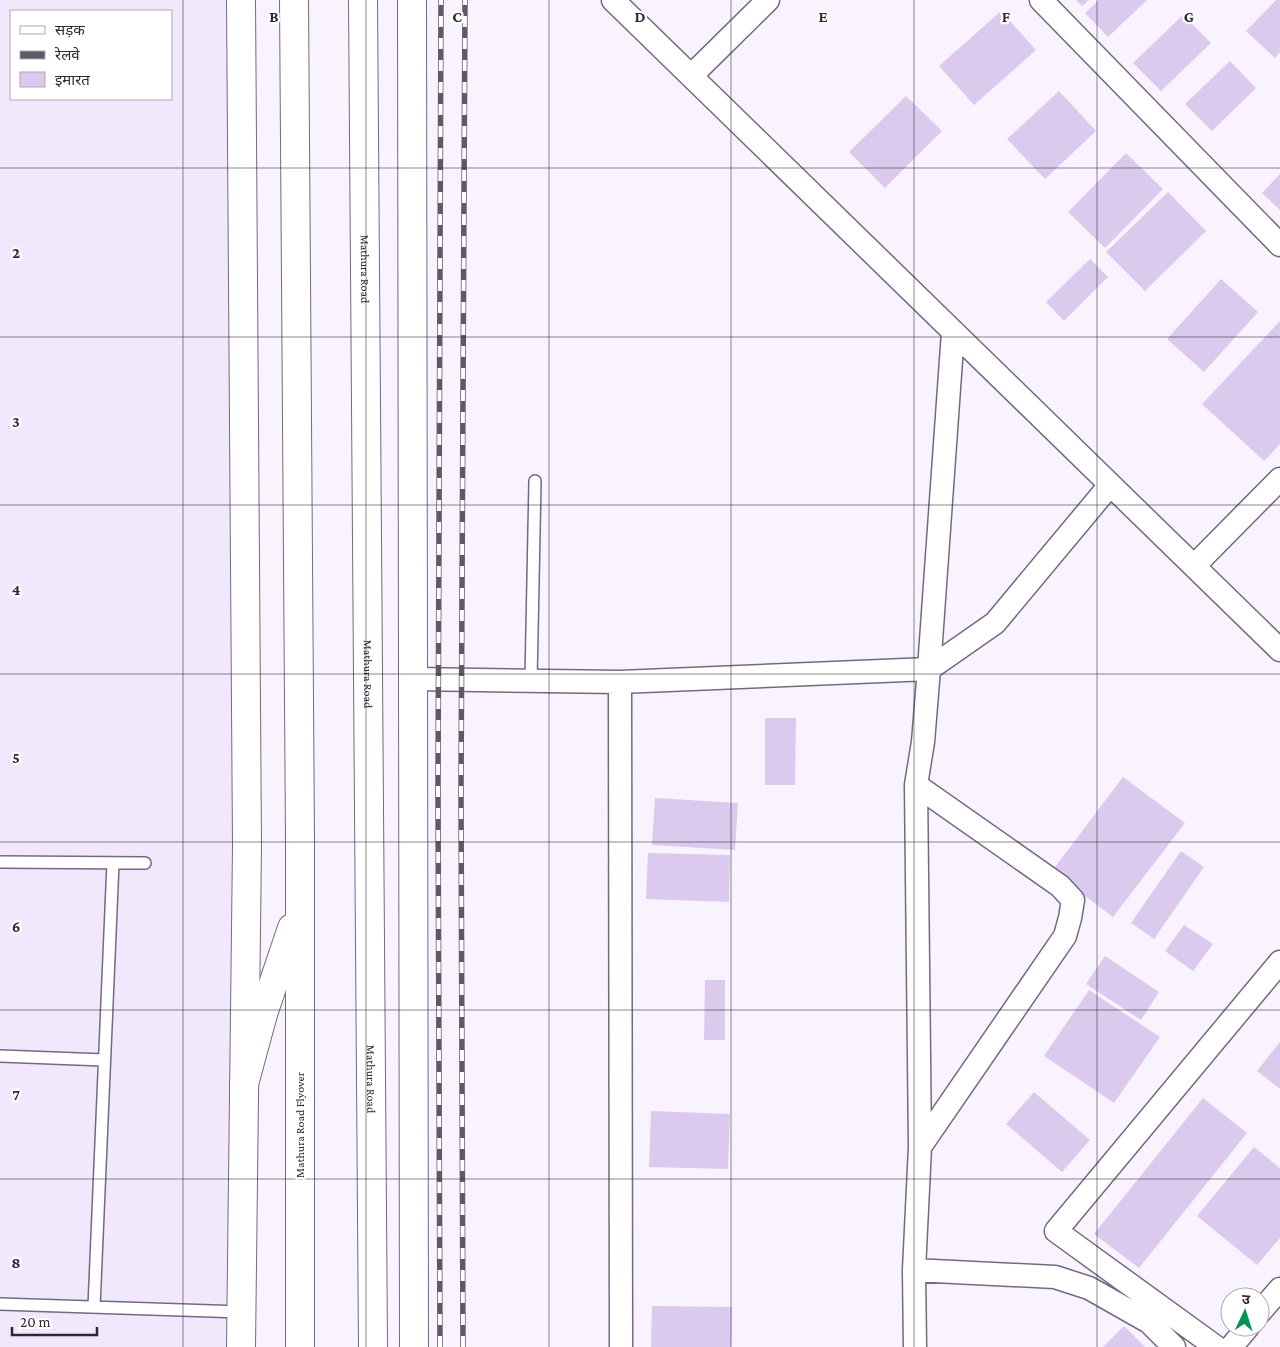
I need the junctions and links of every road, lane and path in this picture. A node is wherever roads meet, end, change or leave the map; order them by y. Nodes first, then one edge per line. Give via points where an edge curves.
1 (241, 0) edge
2 (294, 0) edge
3 (363, 0) edge
4 (412, 0) edge
5 (613, 0) edge
6 (768, 0) edge
7 (1041, 0) edge
8 (691, 76) junction
9 (1280, 245) edge
10 (953, 332) junction
11 (1280, 479) edge
12 (535, 481) dead end
13 (1110, 485) junction
14 (1194, 566) junction
15 (1280, 650) edge
16 (929, 669) junction
17 (413, 679) junction
18 (530, 681) junction
19 (620, 682) junction
20 (916, 785) junction
21 (0, 862) edge
22 (113, 863) junction
23 (145, 863) dead end
24 (300, 903) junction
25 (1280, 962) edge
26 (0, 1056) edge
27 (104, 1060) junction
28 (244, 1084) junction
29 (920, 1148) junction
30 (914, 1270) junction
31 (1280, 1289) edge
32 (1270, 1300) edge
33 (0, 1304) edge
34 (94, 1307) junction
35 (242, 1312) junction
36 (1240, 1337) edge
37 (241, 1347) edge
38 (300, 1347) edge
39 (373, 1347) edge
40 (414, 1347) edge
41 (621, 1347) edge
42 (915, 1347) edge
43 (1174, 1347) edge
44 (1216, 1347) edge
45 (1231, 1347) edge

1 - 28 main road via 247,846
2 - 24 main road
3 - 39 main road, Mathura Road
4 - 17 main road
5 - 8 street
6 - 8 street
7 - 9 street
8 - 10 street
10 - 13 street
10 - 16 street
11 - 14 street
12 - 18 lane
13 - 14 street
13 - 16 street via 995,623
14 - 15 street
16 - 19 street
16 - 20 street
17 - 18 street
17 - 40 main road
18 - 19 street
19 - 41 street
20 - 29 street
20 - 29 street via 1060,886 1073,900 1065,936
21 - 22 lane
22 - 23 lane
22 - 27 lane
24 - 28 main road via 262,1014
24 - 38 main road, Mathura Road Flyover
25 - 44 street via 1056,1231
26 - 27 lane
27 - 34 lane
28 - 35 main road
29 - 30 street
30 - 42 street
30 - 43 street via 1055,1277 1089,1288 1148,1322
31 - 32 street
33 - 34 lane
34 - 35 lane
35 - 37 main road
36 - 45 street

